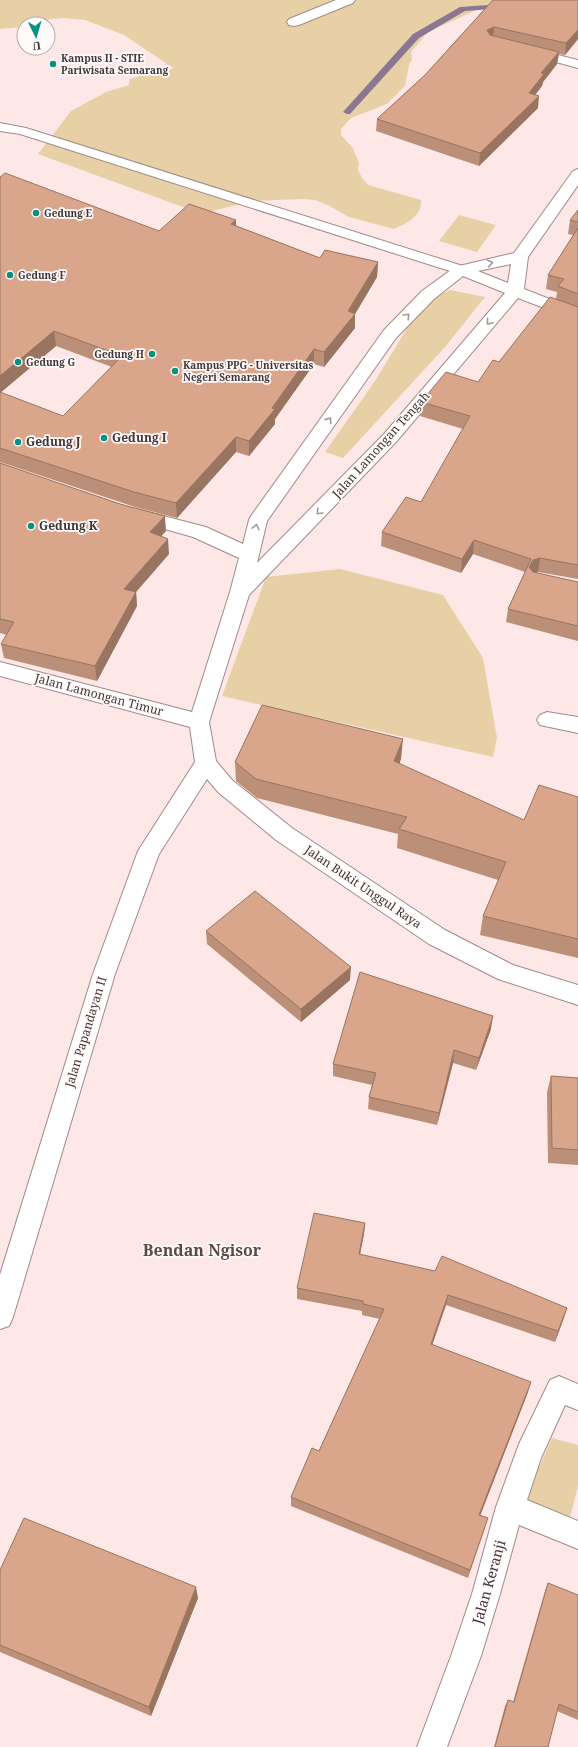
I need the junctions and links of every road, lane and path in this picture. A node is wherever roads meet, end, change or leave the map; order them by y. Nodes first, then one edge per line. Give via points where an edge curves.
1 (348, 0) edge
2 (294, 22) dead end
3 (522, 50) edge
4 (578, 64) edge
5 (0, 119) edge
6 (0, 126) edge
7 (22, 131) junction
8 (578, 174) edge
9 (520, 257) junction
10 (461, 270) junction
11 (515, 292) junction
12 (578, 316) edge
13 (122, 511) edge
14 (250, 555) junction
15 (240, 592) junction
16 (0, 669) edge
17 (547, 720) dead end
18 (199, 722) junction
19 (578, 725) edge
20 (206, 763) junction
21 (578, 995) edge
22 (0, 1317) edge
23 (578, 1397) edge
24 (510, 1507) junction
25 (578, 1535) edge
26 (432, 1747) edge

1 - 2 street
3 - 4 lane
5 - 7 lane
6 - 7 lane
7 - 10 lane
8 - 9 street
10 -> 9 street
9 - 11 street
10 - 11 street
14 -> 10 street, Jalan Lamongan Tengah via 258,520 390,334 428,295
11 - 12 street
11 -> 15 street, Jalan Lamongan Tengah via 390,438
13 - 14 street via 199,532
14 - 15 street, Jalan Lamongan Tengah
15 - 18 street, Jalan Lamongan Tengah
16 - 18 street, Jalan Lamongan Timur
17 - 19 street
18 - 20 street, Jalan Bukit Unggul Raya
20 - 21 street, Jalan Bukit Unggul Raya via 225,786 284,834 437,937 506,972
20 - 22 street, Jalan Papandayan II via 149,851 101,981
23 - 24 street, Jalan Keranji via 559,1389 529,1454
24 - 25 street
24 - 26 street, Jalan Keranji via 466,1656

